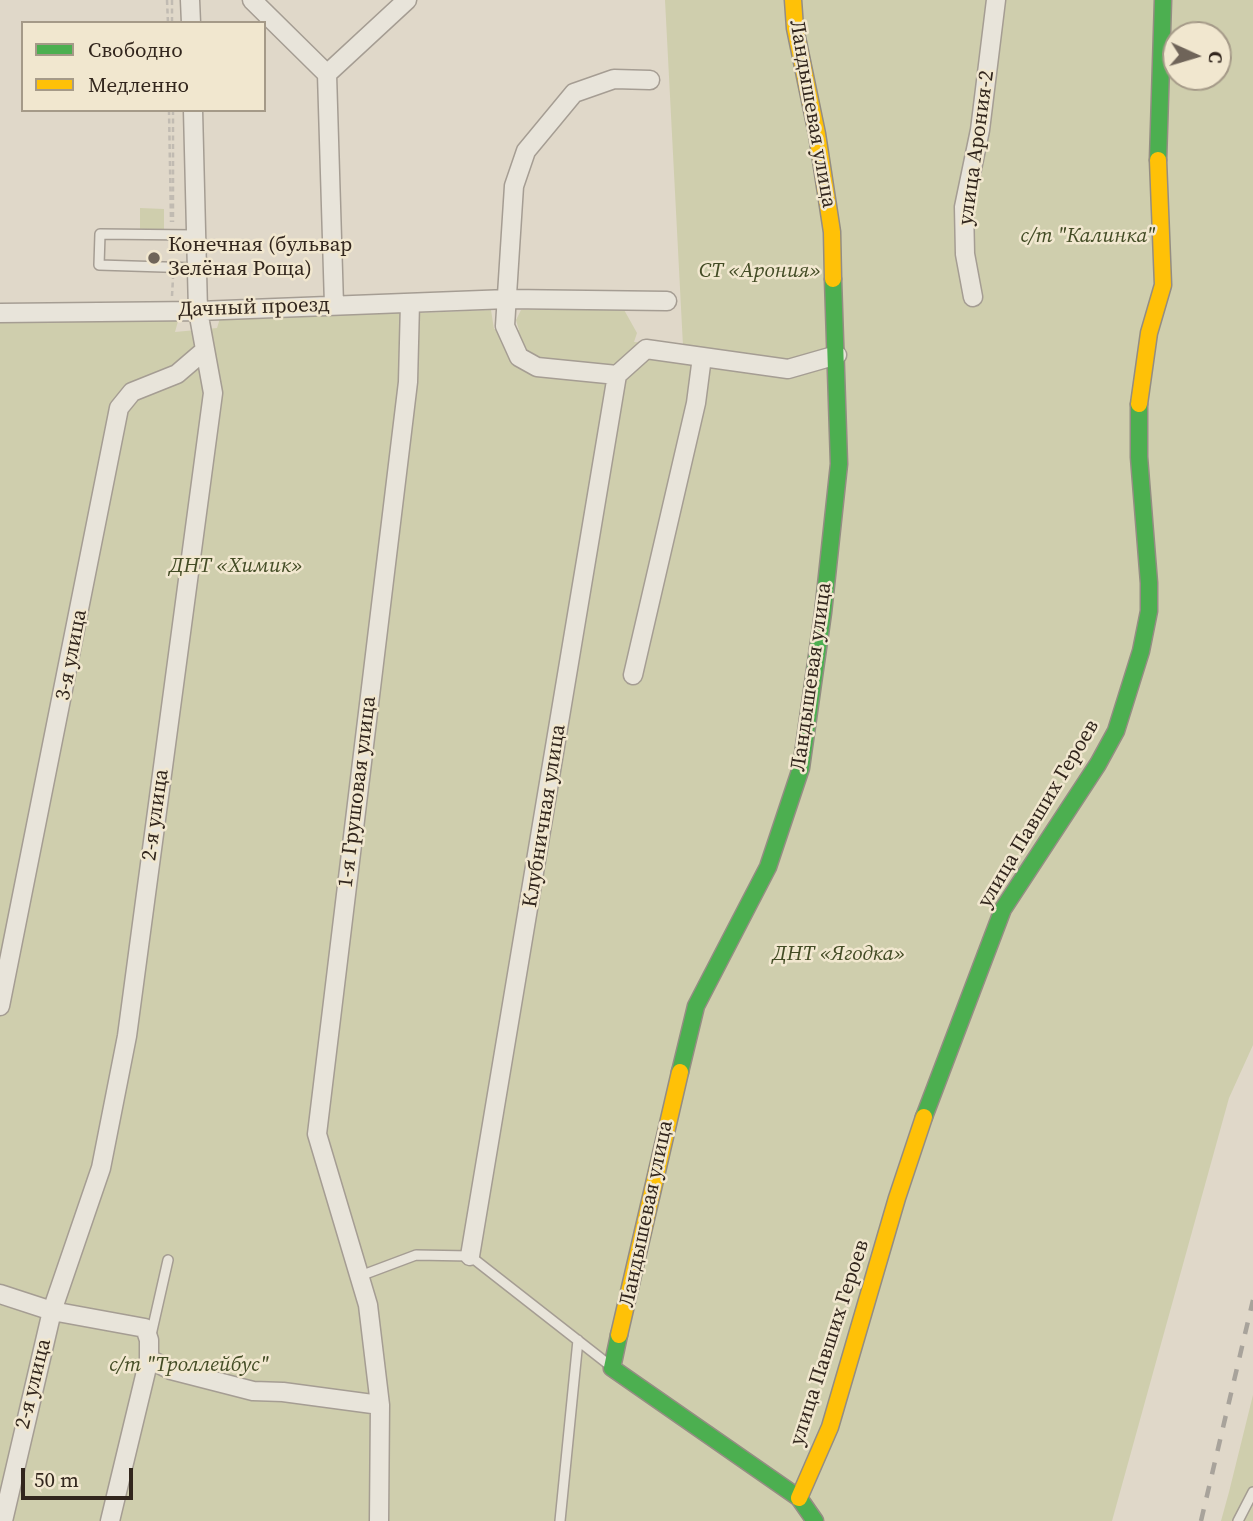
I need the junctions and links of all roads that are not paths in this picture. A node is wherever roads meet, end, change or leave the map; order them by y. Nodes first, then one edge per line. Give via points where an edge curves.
1 (190, 0) edge
2 (252, 0) edge
3 (407, 0) edge
4 (793, 0) edge
5 (996, 0) edge
6 (1163, 0) edge
7 (191, 21) edge
8 (327, 74) junction
9 (650, 80) dead end
10 (192, 112) edge
11 (195, 235) junction
12 (196, 268) junction
13 (973, 297) dead end
14 (508, 299) junction
15 (667, 301) dead end
16 (410, 303) junction
17 (334, 305) junction
18 (198, 311) junction
19 (0, 313) edge
20 (205, 350) junction
21 (837, 355) junction
22 (702, 357) junction
23 (617, 375) junction
24 (633, 675) dead end
25 (0, 1006) edge
26 (470, 1256) junction
27 (168, 1260) dead end
28 (360, 1276) junction
29 (0, 1294) edge
30 (52, 1311) junction
31 (149, 1340) junction
32 (578, 1340) junction
33 (149, 1359) junction
34 (612, 1368) junction
35 (380, 1405) junction
36 (8, 1454) edge
37 (1253, 1492) edge
38 (799, 1498) junction
39 (1250, 1509) edge
40 (3, 1521) edge
41 (110, 1521) edge
42 (379, 1521) edge
43 (560, 1521) edge
44 (815, 1521) edge
45 (1238, 1521) edge

1 - 7 street
2 - 8 street
3 - 8 street
4 - 21 street, Ландышевая улица via 832,232
5 - 13 street, улица Арония-2 via 980,130 964,207 965,254
6 - 38 street, улица Павших Героев via 1158,158 1163,285 1139,394 1149,583 1141,651 1116,731 1003,909 936,1083 830,1427
8 - 17 street
9 - 14 street via 614,79 574,93 526,150 514,186
10 - 11 street, 2-я улица
11 - 12 street, 2-я улица
11 - 12 lane via 100,234 99,265
12 - 18 street, 2-я улица
14 - 15 street, Дачный проезд
14 - 16 street, Дачный проезд
14 - 23 street via 505,326 519,356 537,367
16 - 17 street, Дачный проезд
16 - 28 street, 1-я Грушовая улица via 408,382 317,1134
17 - 18 street, Дачный проезд
18 - 19 street, Дачный проезд
18 - 20 street, 2-я улица
20 - 25 street, 3-я улица via 177,374 132,392 119,408
20 - 30 street, 2-я улица via 213,393 127,1036 101,1168
21 - 22 street via 788,369
21 - 34 street, Ландышевая улица via 839,464 801,768 768,867 696,1006
22 - 23 street via 646,349
22 - 24 street via 696,403
23 - 26 street, Клубничная улица
26 - 28 lane via 416,1255
26 - 32 lane
27 - 31 lane
28 - 35 street, 1-я Грушовая улица
29 - 30 street, 2-я улица
30 - 31 street, 2-я улица via 145,1328
30 - 36 street, 2-я улица
31 - 33 street
32 - 34 lane
32 - 43 lane
33 - 35 street via 171,1370 253,1391
33 - 41 street
34 - 38 street
35 - 42 street, 1-я Грушовая улица
36 - 40 street, 2-я улица
37 - 39 lane
38 - 44 street
39 - 45 lane

